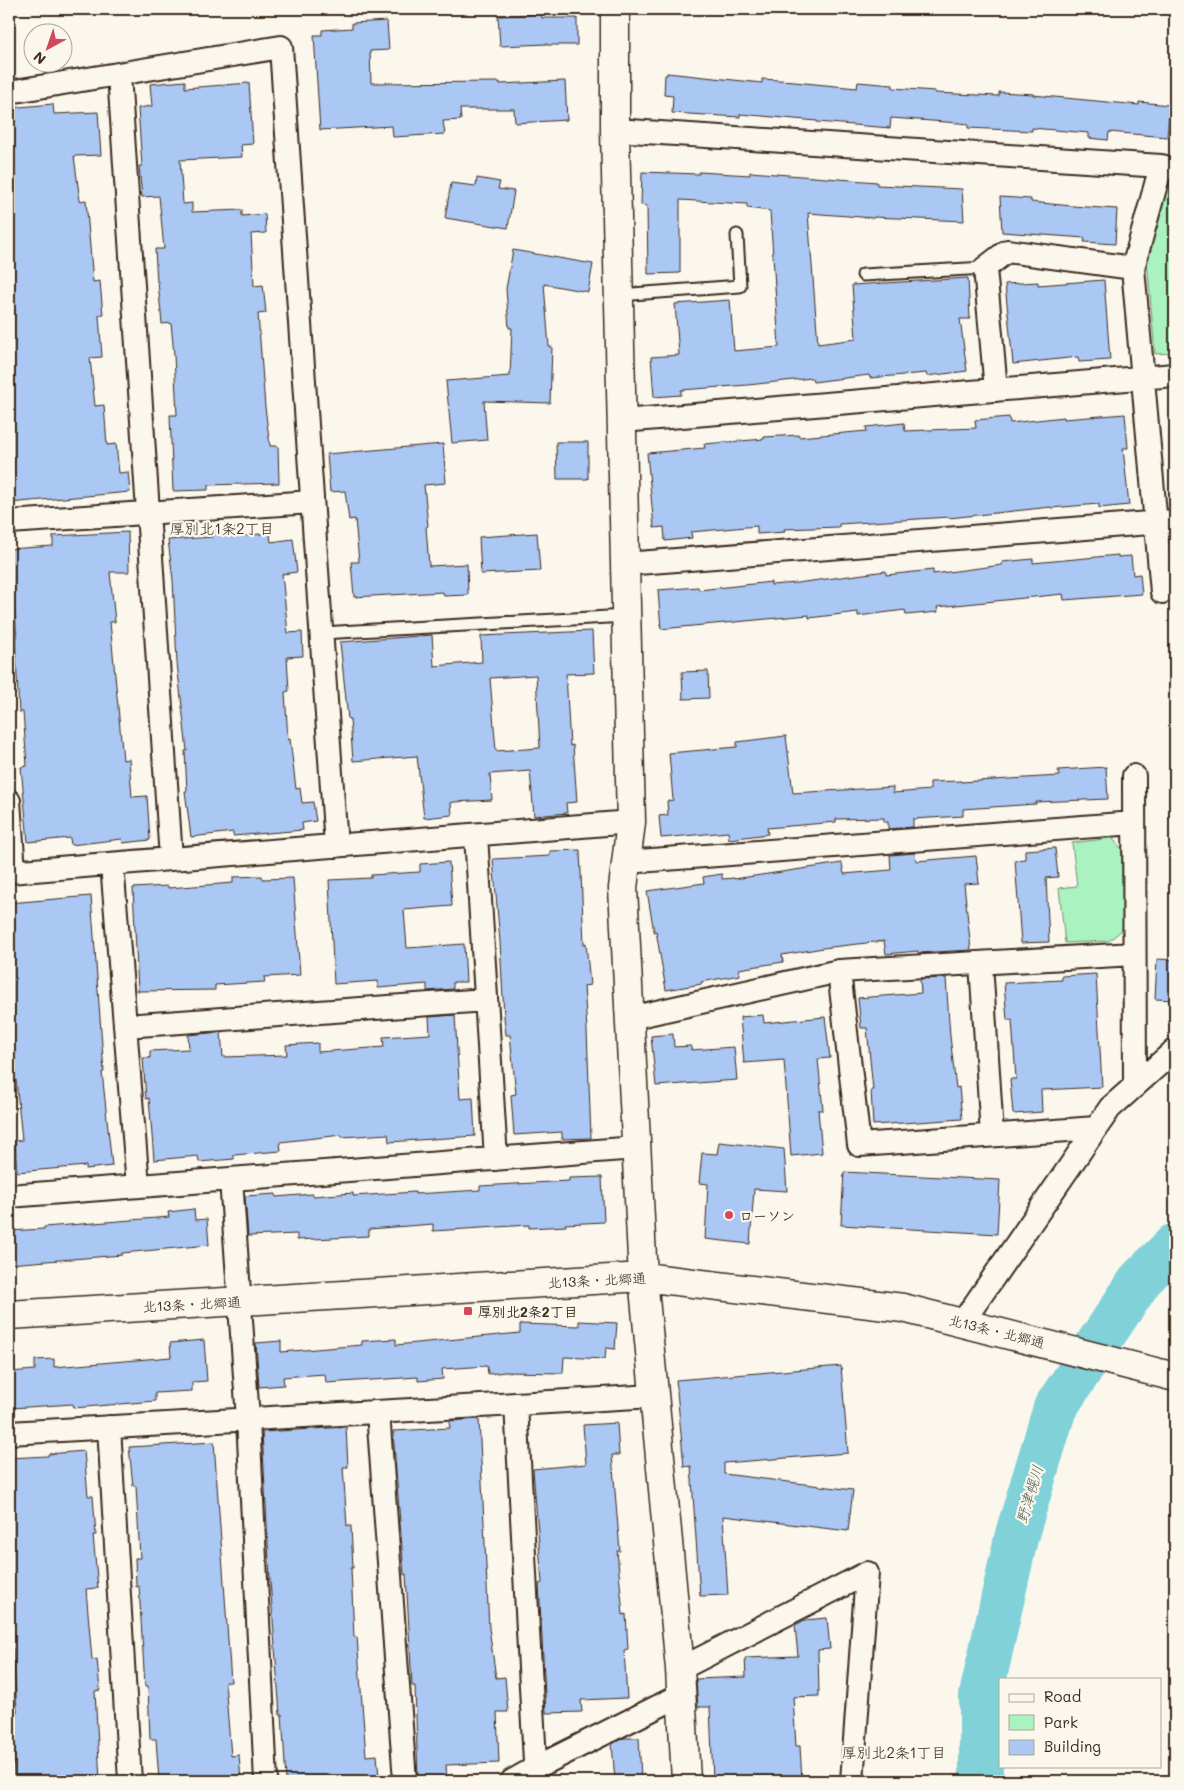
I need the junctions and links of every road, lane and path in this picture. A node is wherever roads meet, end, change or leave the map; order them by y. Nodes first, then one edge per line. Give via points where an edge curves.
1 (615, 9) edge
2 (119, 74) junction
3 (9, 92) edge
4 (615, 130) junction
5 (1168, 167) edge
6 (737, 235) dead end
7 (985, 268) junction
8 (1133, 268) junction
9 (863, 275) dead end
10 (619, 294) junction
11 (1175, 375) edge
12 (1143, 378) junction
13 (996, 390) junction
14 (622, 421) junction
15 (312, 502) junction
16 (148, 513) junction
17 (9, 522) edge
18 (1166, 522) edge
19 (625, 564) junction
20 (1162, 592) dead end
21 (626, 616) junction
22 (321, 633) junction
23 (1134, 776) dead end
24 (9, 801) edge
25 (631, 822) junction
26 (1134, 823) junction
27 (476, 835) junction
28 (336, 846) junction
29 (171, 859) junction
30 (626, 862) junction
31 (112, 864) junction
32 (11, 872) edge
33 (1134, 954) junction
34 (982, 963) junction
35 (839, 971) junction
36 (486, 1000) junction
37 (630, 1018) junction
38 (125, 1026) junction
39 (1175, 1050) edge
40 (1134, 1086) junction
41 (1096, 1128) junction
42 (992, 1135) junction
43 (636, 1148) junction
44 (496, 1159) junction
45 (232, 1179) junction
46 (138, 1186) junction
47 (9, 1196) edge
48 (643, 1277) junction
49 (240, 1301) junction
50 (9, 1315) edge
51 (962, 1322) junction
52 (1175, 1376) edge
53 (654, 1396) junction
54 (516, 1404) junction
55 (378, 1412) junction
56 (248, 1419) junction
57 (108, 1427) junction
58 (9, 1433) edge
59 (680, 1682) junction
60 (535, 1775) edge
61 (130, 1781) edge
62 (266, 1781) edge
63 (405, 1781) edge
64 (512, 1781) edge
65 (686, 1781) edge
66 (852, 1781) edge

1 - 4 street
2 - 3 street
2 - 15 street via 281,47
2 - 16 street
4 - 5 street
4 - 10 street
5 - 8 street
6 - 10 lane via 740,286
7 - 8 street via 1007,252
7 - 9 lane
7 - 13 street
8 - 12 street
10 - 14 street
11 - 12 street
12 - 13 street
12 - 18 street
13 - 14 street
14 - 19 street
15 - 16 street
15 - 22 street
16 - 17 street
16 - 29 street
18 - 19 street
18 - 20 street
19 - 21 street
21 - 22 lane
21 - 25 street
22 - 28 street
23 - 26 street
24 - 32 street
25 - 27 street
25 - 30 street
26 - 30 street
26 - 33 street
27 - 28 street
27 - 36 street
28 - 29 street
29 - 31 street
30 - 37 street via 623,888
31 - 32 street
31 - 38 street
33 - 34 street
33 - 40 street
34 - 35 street
34 - 42 street
35 - 37 street
35 - 42 street via 859,1145
36 - 38 street
36 - 44 street
37 - 43 street
38 - 46 street
39 - 40 street
40 - 41 street via 1110,1108
41 - 42 street
41 - 51 street
43 - 44 street
43 - 48 street
44 - 45 street
45 - 46 street
45 - 49 street
46 - 47 street
48 - 49 street, 北13条・北郷通
48 - 51 street, 北13条・北郷通 via 903,1308
48 - 53 street
49 - 50 street, 北13条・北郷通
49 - 56 street
51 - 52 street, 北13条・北郷通
53 - 54 street
53 - 59 street
54 - 55 street
54 - 60 street
55 - 56 street
55 - 63 street
56 - 57 street
56 - 62 street
57 - 58 street
57 - 61 street
59 - 60 street
59 - 65 street
59 - 66 street via 867,1573
60 - 64 street

